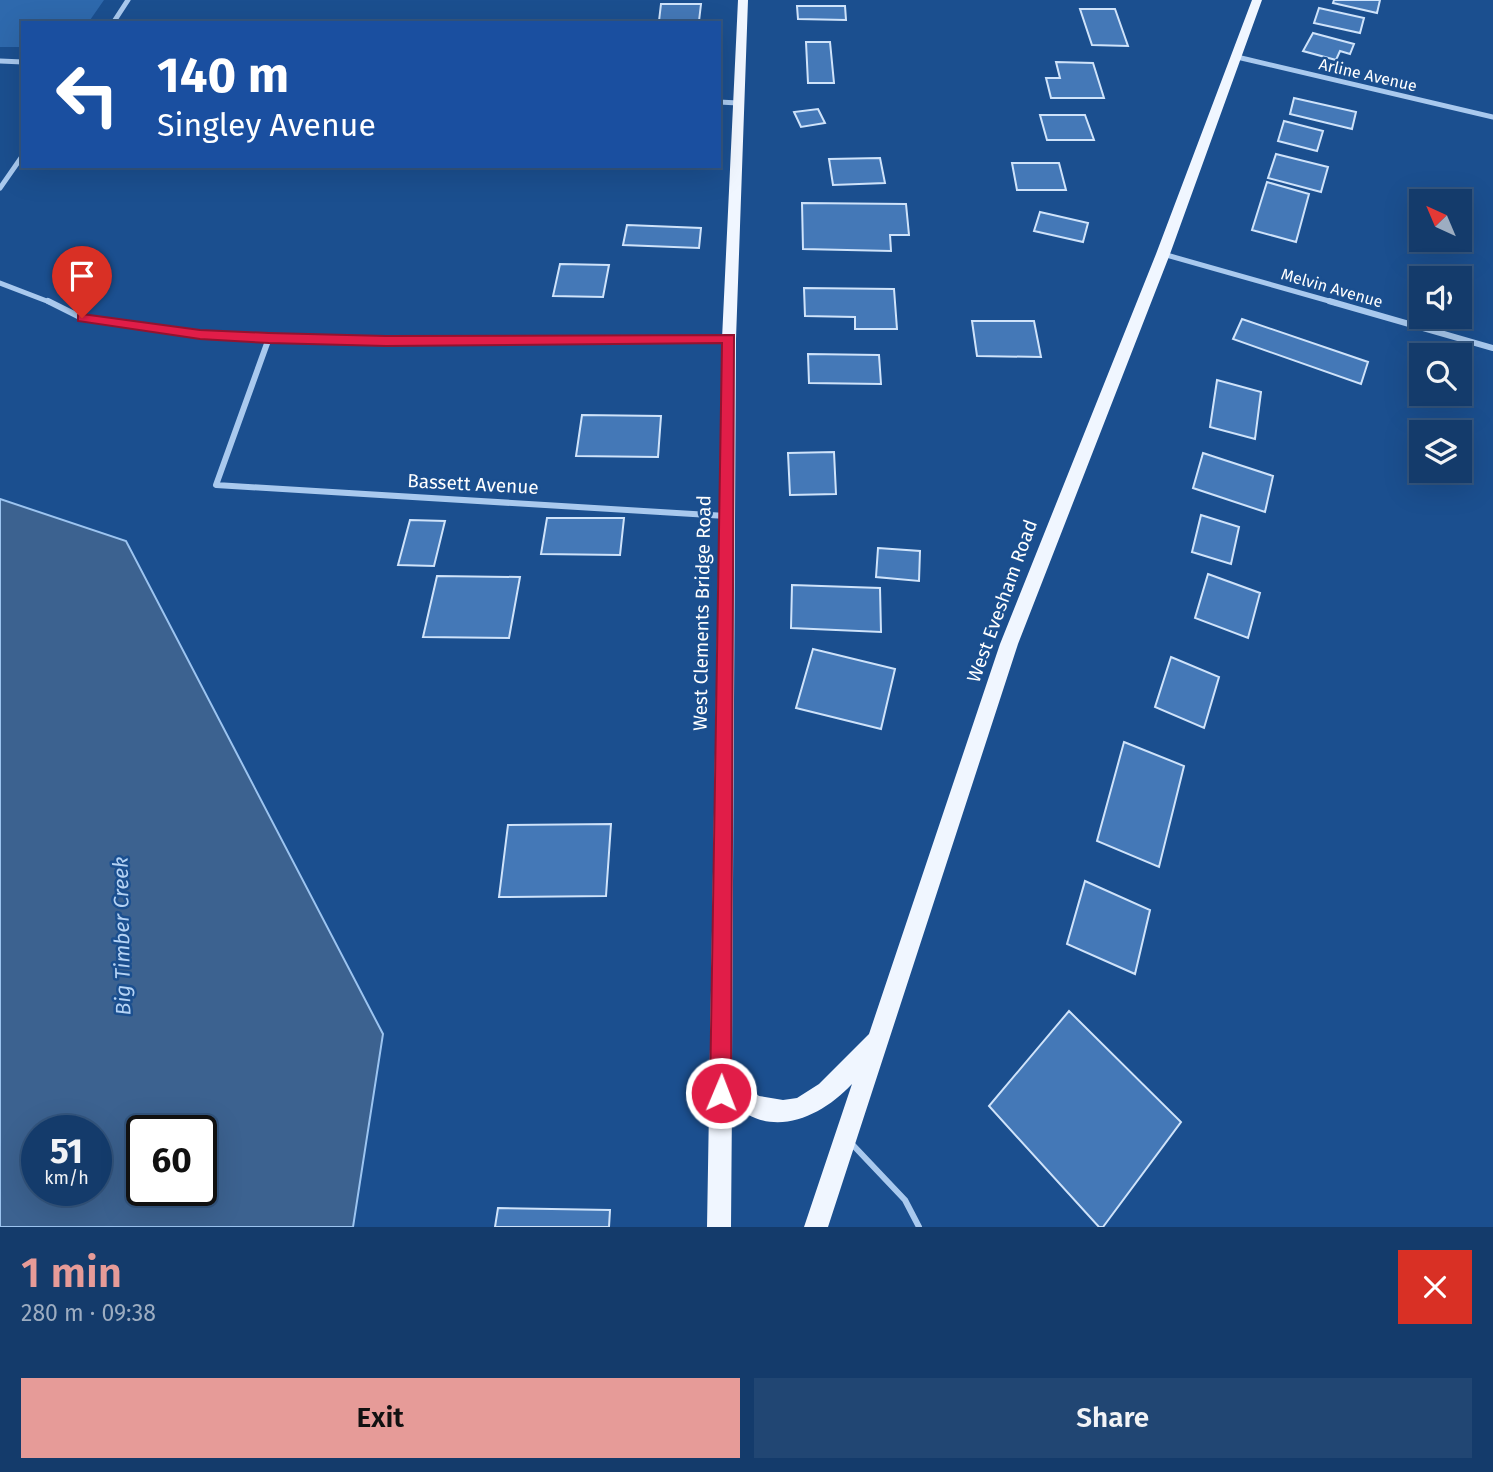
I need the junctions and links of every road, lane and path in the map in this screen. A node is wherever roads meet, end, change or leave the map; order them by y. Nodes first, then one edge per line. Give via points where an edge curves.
1 (128, 0) edge
2 (743, 0) edge
3 (1257, 0) edge
4 (114, 21) edge
5 (1237, 57) junction
6 (0, 61) edge
7 (21, 62) edge
8 (721, 102) edge
9 (738, 103) junction
10 (1493, 117) edge
11 (21, 158) edge
12 (0, 188) edge
13 (1163, 254) junction
14 (0, 283) edge
15 (269, 338) junction
16 (729, 339) junction
17 (1493, 348) edge
18 (727, 516) junction
19 (879, 1038) junction
20 (721, 1066) junction
21 (846, 1138) junction
22 (719, 1227) edge
23 (816, 1227) edge
24 (919, 1227) edge

1 - 4 street
2 - 9 main road, West Clements Bridge Road
3 - 5 main road, West Evesham Road
5 - 10 street, Arline Avenue
5 - 13 main road, West Evesham Road
6 - 7 street
8 - 9 street
9 - 16 main road, West Clements Bridge Road
11 - 12 street
13 - 17 street, Melvin Avenue
13 - 19 main road, West Evesham Road via 1009,644
14 - 15 street via 82,318
15 - 16 street
15 - 18 street, Bassett Avenue via 216,485
16 - 18 main road, West Clements Bridge Road
18 - 20 main road, West Clements Bridge Road
19 - 20 main road via 825,1094 795,1112 767,1110 741,1098
19 - 21 main road, West Evesham Road
20 - 22 main road, West Clements Bridge Road
21 - 23 main road, West Evesham Road
21 - 24 lane via 905,1200

